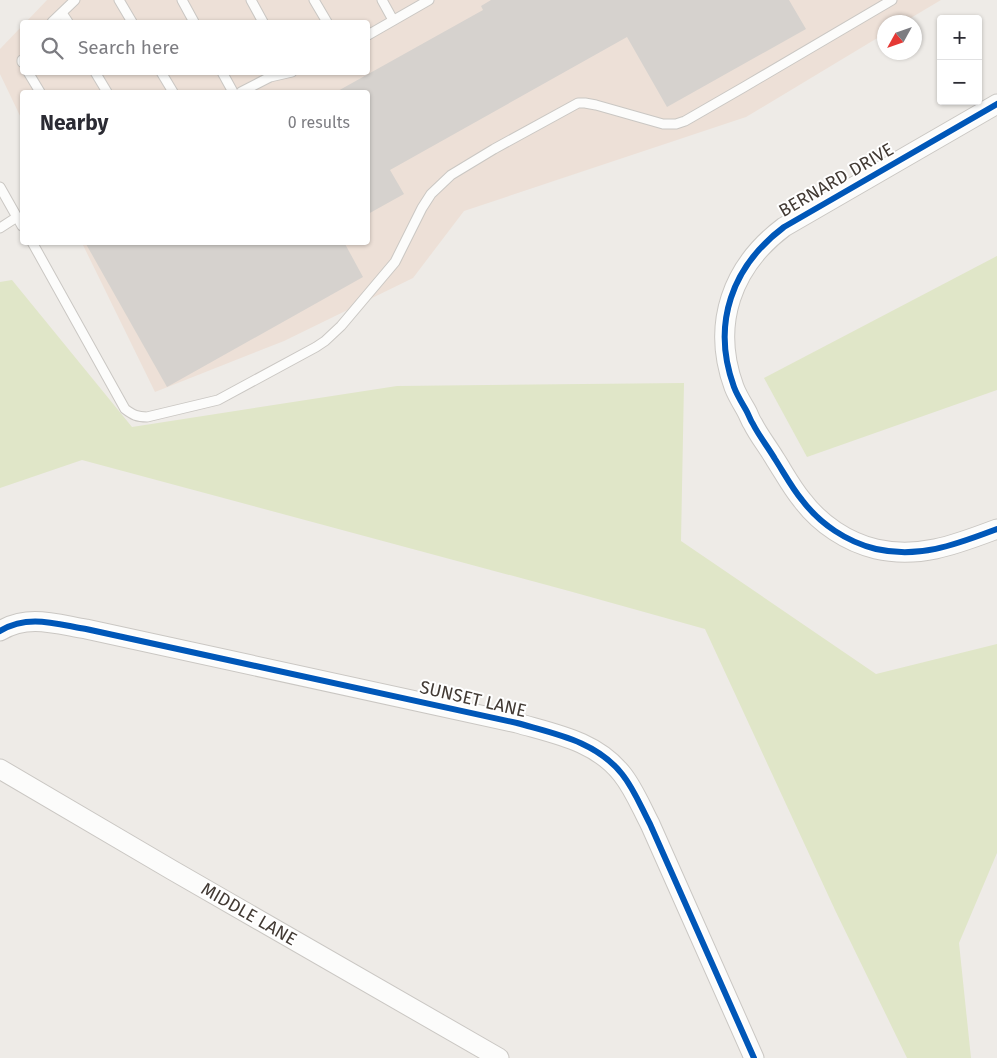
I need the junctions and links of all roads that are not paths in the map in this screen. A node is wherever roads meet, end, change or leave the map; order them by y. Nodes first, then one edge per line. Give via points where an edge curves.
1 (75, 0) edge
2 (119, 0) edge
3 (182, 0) edge
4 (251, 0) edge
5 (314, 0) edge
6 (382, 0) edge
7 (429, 0) edge
8 (892, 0) edge
9 (62, 12) junction
10 (54, 20) edge
11 (67, 20) edge
12 (131, 20) edge
13 (193, 20) edge
14 (262, 20) edge
15 (326, 20) edge
16 (393, 20) junction
17 (370, 34) edge
18 (30, 75) edge
19 (97, 75) edge
20 (163, 75) edge
21 (224, 75) edge
22 (277, 75) edge
23 (39, 90) edge
24 (106, 90) edge
25 (172, 90) edge
26 (232, 90) edge
27 (245, 90) edge
28 (997, 104) edge
29 (0, 187) edge
30 (19, 214) edge
31 (0, 228) edge
32 (34, 245) edge
33 (997, 529) edge
34 (0, 631) edge
35 (0, 770) edge
36 (499, 1058) edge
37 (754, 1058) edge

1 - 9 lane
2 - 12 lane
3 - 13 lane
4 - 14 lane
5 - 15 lane
6 - 16 lane
7 - 16 lane
8 - 32 lane via 685,121 663,124 578,103 494,149 451,175 431,194 395,262 325,341 218,400 147,416 132,415 125,409
9 - 10 lane
9 - 11 lane
16 - 17 lane
18 - 23 lane
19 - 24 lane
20 - 25 lane
21 - 26 lane
22 - 27 lane
28 - 33 street, BERNARD DRIVE via 775,233 742,272 727,312 725,328 727,365 752,424 800,499 832,530 876,549 922,552
29 - 30 lane
30 - 31 lane
34 - 37 street, SUNSET LANE via 31,621 86,629 517,724 581,742 615,765 632,789
35 - 36 street, MIDDLE LANE

